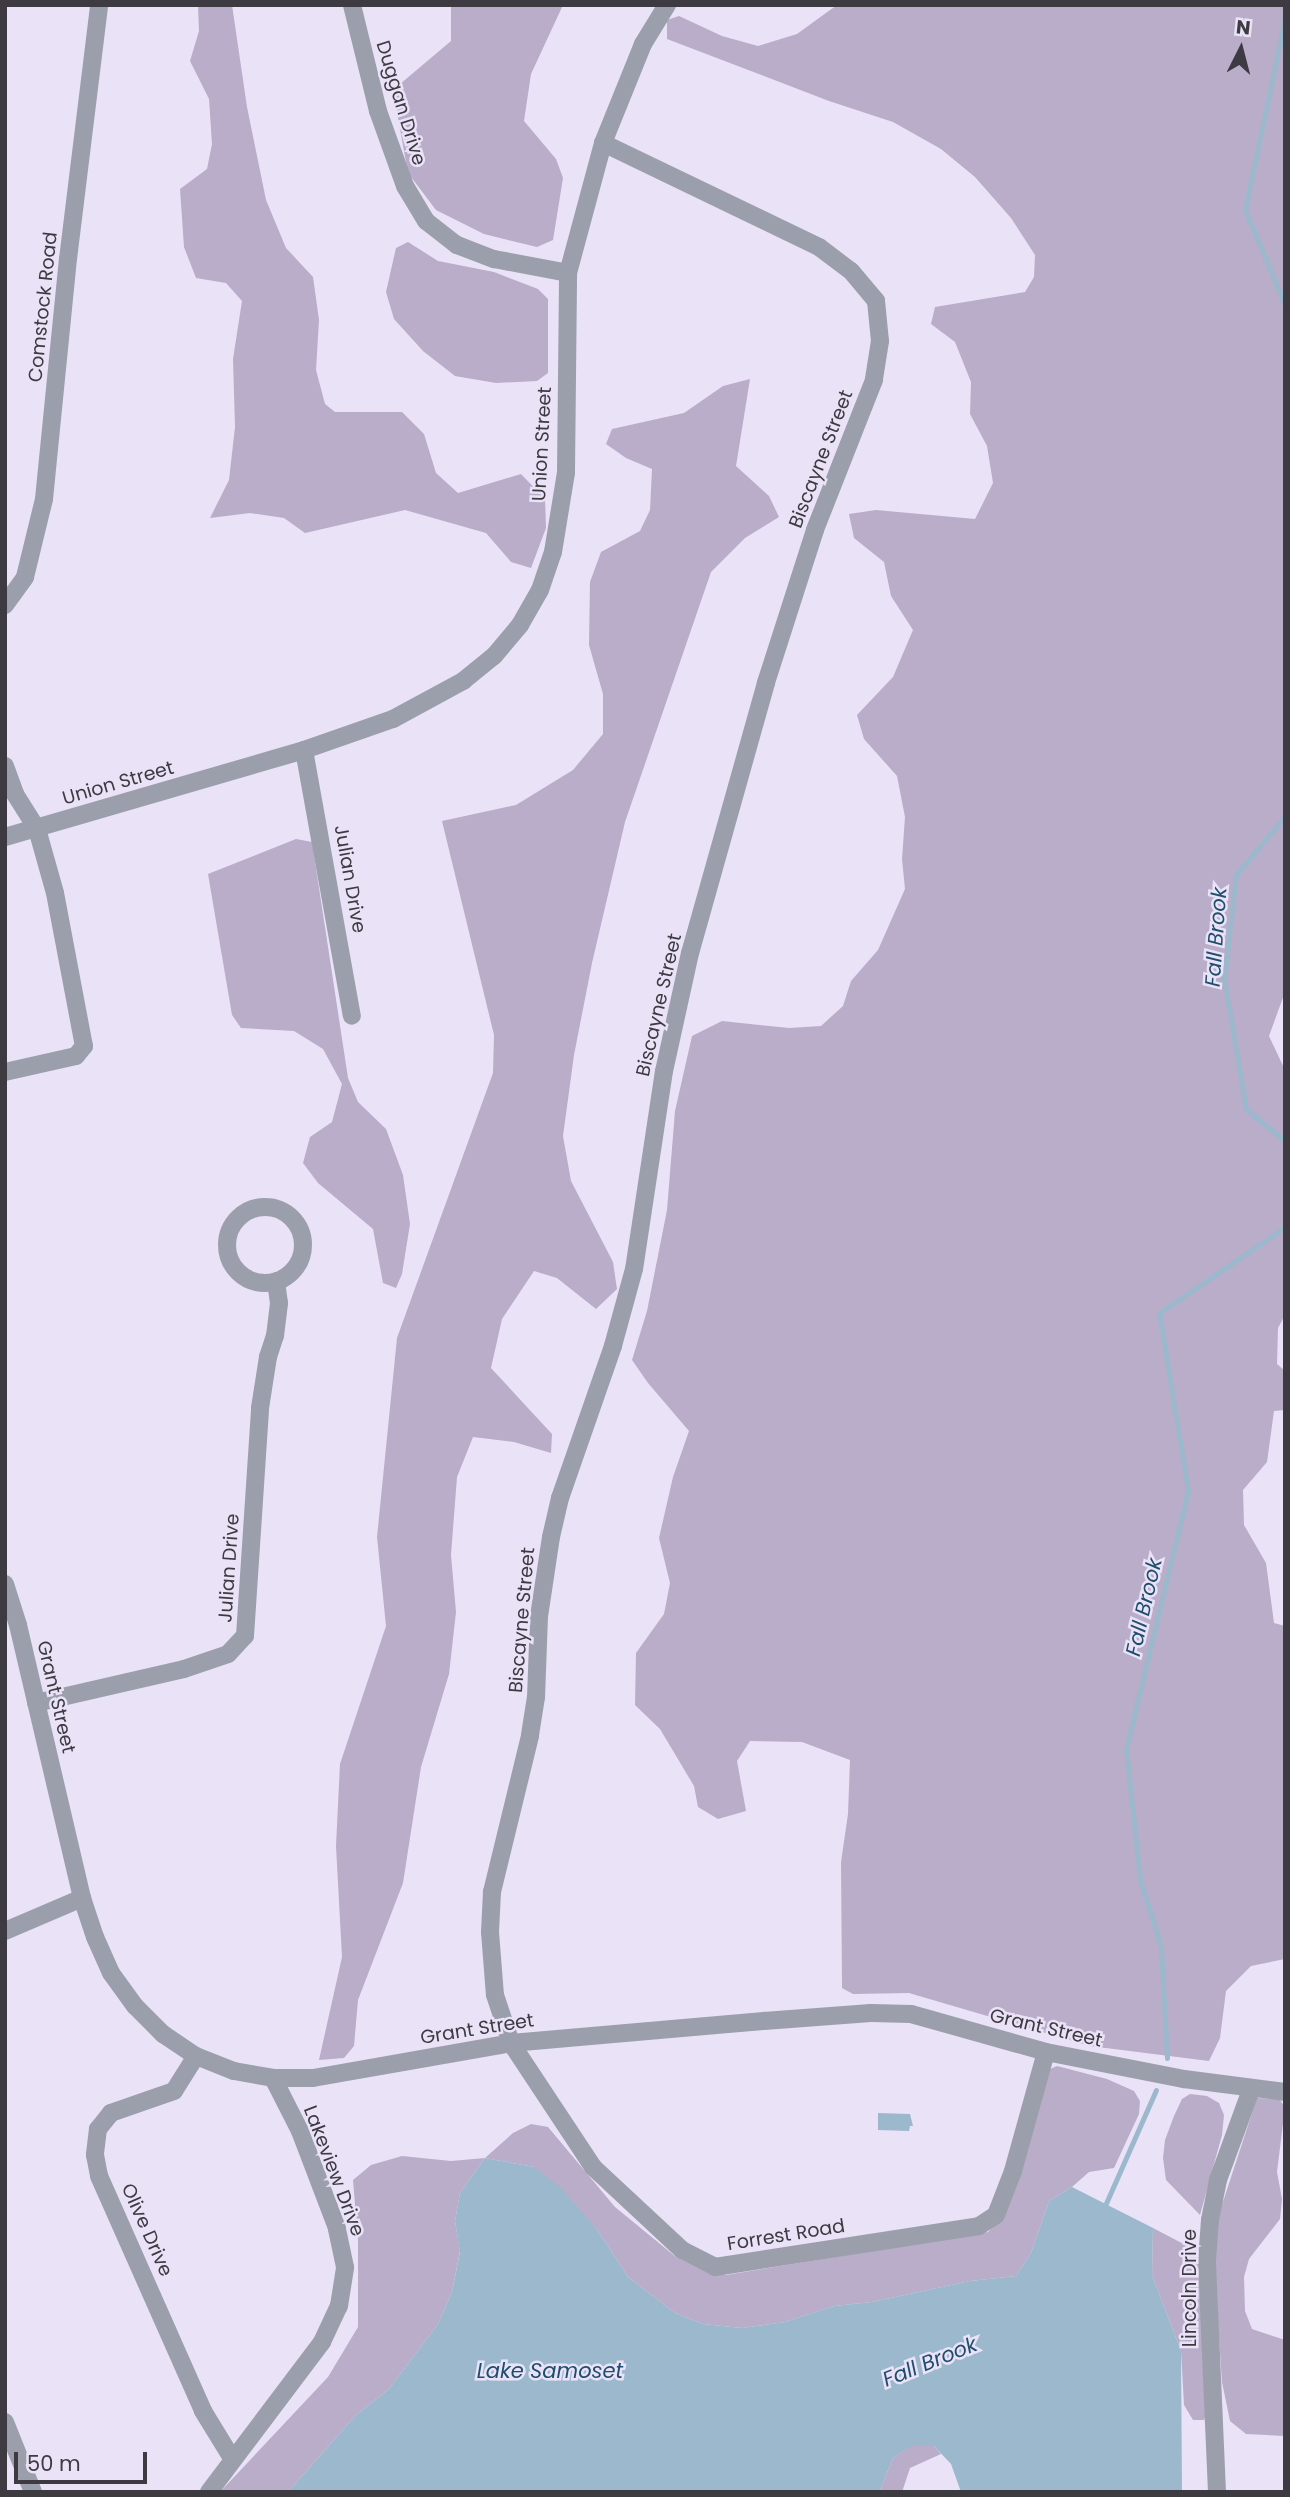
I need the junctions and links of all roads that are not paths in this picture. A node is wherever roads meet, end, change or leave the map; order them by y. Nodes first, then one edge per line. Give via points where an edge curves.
1 (99, 5) edge
2 (352, 5) edge
3 (667, 5) edge
4 (603, 143) junction
5 (568, 273) junction
6 (5, 605) edge
7 (304, 750) junction
8 (5, 765) edge
9 (37, 829) junction
10 (5, 837) edge
11 (352, 1016) dead end
12 (5, 1072) edge
13 (276, 1281) junction
14 (5, 1584) edge
15 (36, 1703) junction
16 (82, 1898) junction
17 (5, 1931) edge
18 (511, 2043) junction
19 (1046, 2052) junction
20 (196, 2056) junction
21 (273, 2078) junction
22 (1251, 2090) junction
23 (1285, 2092) edge
24 (5, 2422) edge
25 (233, 2460) junction
26 (33, 2492) edge
27 (209, 2492) edge
28 (1217, 2492) edge

1 - 6 street, Comstock Road via 44,499 25,577
2 - 5 street, Duggan Drive via 378,111 405,186 426,220 457,245 494,260
3 - 4 street, Union Street via 643,44
4 - 5 street, Union Street
4 - 18 street, Biscayne Street via 819,247 851,271 876,301 880,341 874,380 815,530 766,682 694,940 664,1071 634,1269 551,1537 539,1616 530,1736 492,1892 495,1995
5 - 7 street, Union Street via 566,473 553,552 540,590 520,625 494,656 463,681 393,719
7 - 9 street, Union Street
7 - 11 street, Julian Drive
8 - 9 street via 15,794
9 - 10 street, Union Street
9 - 12 street via 55,893 84,1045 76,1056
13 - 13 street via 299,1263 303,1240 292,1217 282,1210 256,1207 234,1221 228,1232 228,1258 244,1278
13 - 15 street, Julian Drive via 279,1303 260,1408 245,1636 228,1654 184,1669
14 - 15 street, Grant Street
15 - 16 street, Grant Street
16 - 17 street
16 - 20 street, Grant Street via 111,1973 163,2034
18 - 19 street, Grant Street via 911,2014
18 - 19 street, Forrest Road via 593,2167 682,2250 715,2267 979,2227 996,2215 1005,2193
18 - 21 street, Grant Street via 313,2078
19 - 22 street, Grant Street
20 - 21 street, Grant Street via 234,2071
20 - 25 street, Olive Drive via 174,2091 111,2113 98,2129 95,2155 99,2176 203,2411
21 - 25 street, Lakeview Drive via 328,2203 345,2267 339,2306 322,2342
22 - 23 street, Grant Street
22 - 28 street, Lincoln Drive via 1218,2180 1210,2220 1207,2260
24 - 26 street
25 - 27 street, Lakeview Drive

